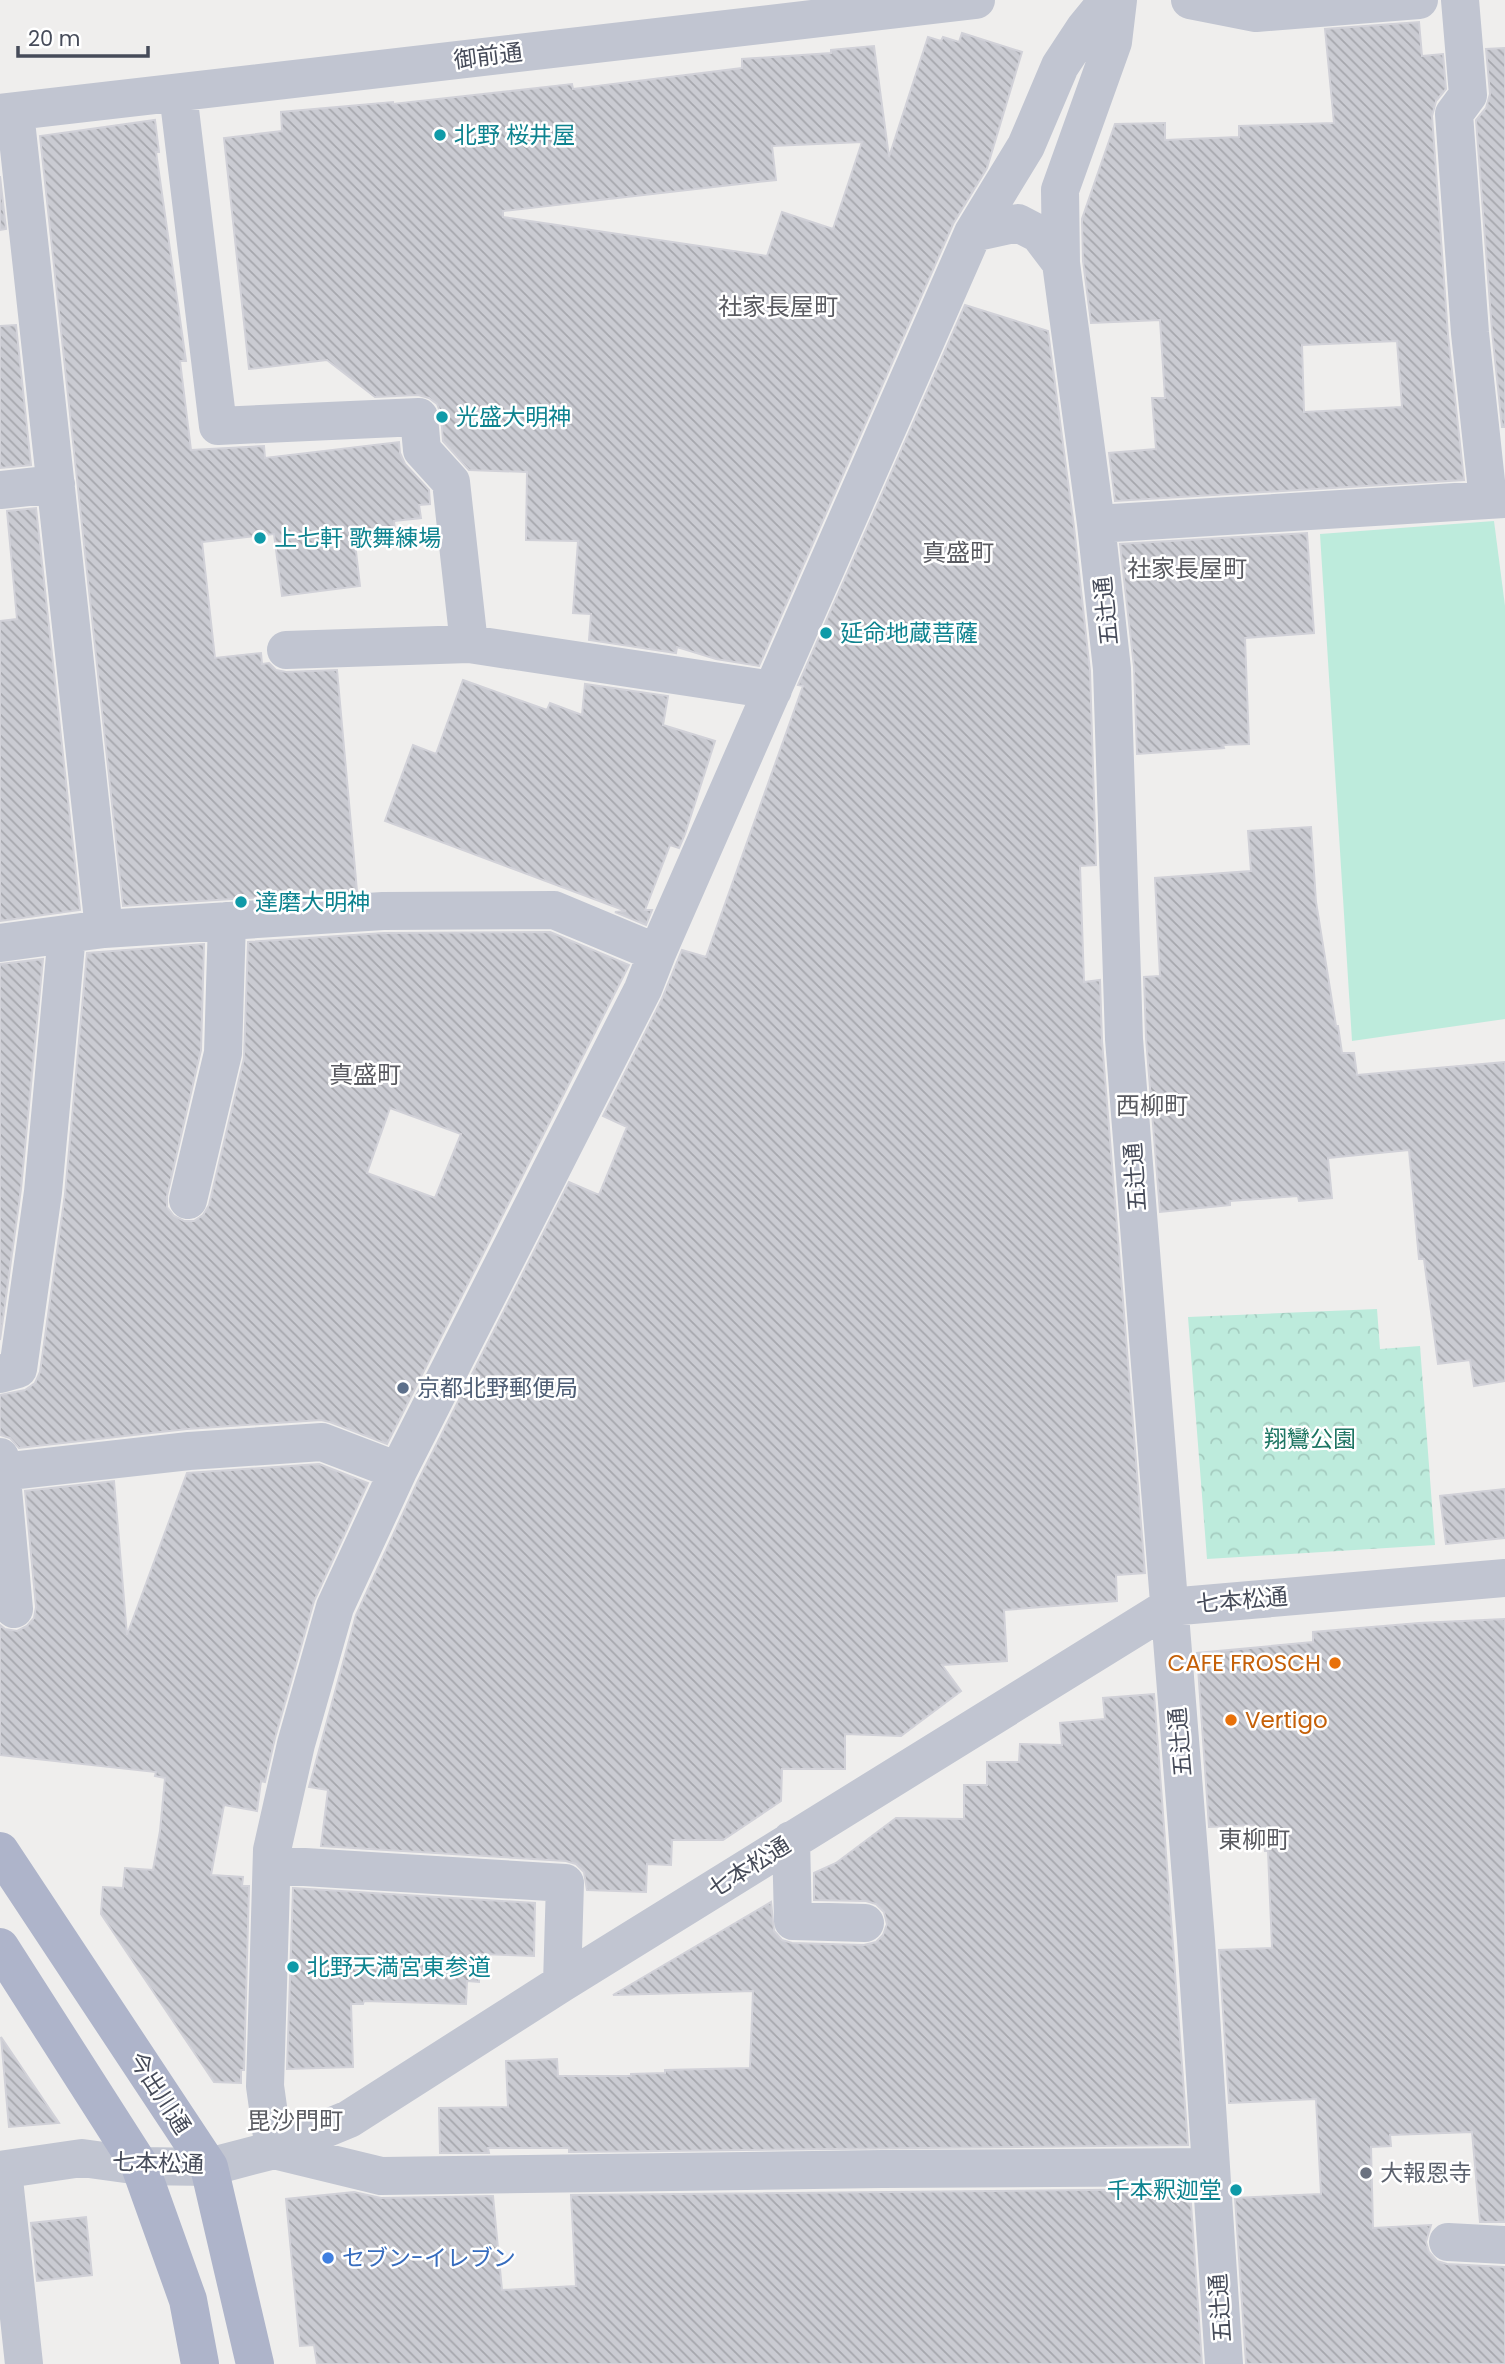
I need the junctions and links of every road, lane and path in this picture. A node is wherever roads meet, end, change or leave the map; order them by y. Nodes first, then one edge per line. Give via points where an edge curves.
1 (976, 0) edge
2 (1108, 0) edge
3 (1118, 0) edge
4 (1190, 0) edge
5 (1419, 0) edge
6 (1460, 0) edge
7 (178, 93) junction
8 (8, 112) edge
9 (973, 233) junction
10 (1060, 264) junction
11 (56, 484) junction
12 (0, 490) edge
13 (1496, 500) edge
14 (1097, 524) junction
15 (469, 644) junction
16 (286, 650) dead end
17 (773, 690) junction
18 (227, 921) junction
19 (85, 932) junction
20 (0, 943) edge
21 (657, 953) junction
22 (188, 1200) dead end
23 (0, 1374) edge
24 (0, 1467) edge
25 (398, 1471) junction
26 (1505, 1578) edge
27 (1169, 1607) junction
28 (14, 1609) dead end
29 (791, 1840) junction
30 (0, 1851) edge
31 (272, 1866) junction
32 (865, 1923) dead end
33 (0, 1947) edge
34 (562, 1983) junction
35 (274, 2150) junction
36 (140, 2166) junction
37 (209, 2167) junction
38 (1210, 2167) junction
39 (1, 2170) edge
40 (1448, 2242) dead end
41 (1505, 2245) edge
42 (24, 2364) edge
43 (200, 2364) edge
44 (255, 2364) edge
45 (1224, 2364) edge

1 - 7 street, 御前通
2 - 9 street via 1060,66 1026,146
3 - 10 street, 五辻通 via 1113,42 1060,190
4 - 5 street via 1256,13
6 - 13 street via 1468,95 1454,114 1470,332
7 - 8 street, 御前通
7 - 15 street via 218,426 419,417 422,450 452,482
8 - 11 street
9 - 10 street via 1018,223 1039,234
9 - 17 street
10 - 14 street, 五辻通
11 - 12 street
11 - 19 street
13 - 14 street
14 - 27 street, 五辻通 via 1112,669 1124,1039
15 - 16 street
15 - 17 street
17 - 21 street
18 - 19 street
18 - 21 street via 383,911 554,909
18 - 22 street via 223,1053
19 - 20 street
19 - 23 street via 18,1369
21 - 25 street via 643,989
24 - 25 street via 322,1442
24 - 28 street
25 - 31 street via 335,1607 296,1745
26 - 27 street, 七本松通
27 - 29 street, 七本松通
27 - 38 street, 五辻通
29 - 32 street via 793,1921
29 - 34 street, 七本松通
30 - 37 main road, 今出川通
31 - 34 street via 565,1883
31 - 35 street via 265,2086
33 - 36 main road
34 - 35 street, 七本松通 via 349,2119
35 - 37 street, 七本松通
35 - 38 street via 381,2176
36 - 37 street, 七本松通
36 - 39 street, 七本松通 via 82,2158
36 - 43 main road via 188,2300
37 - 44 main road, 今出川通
38 - 45 street, 五辻通
39 - 42 street
40 - 41 street

